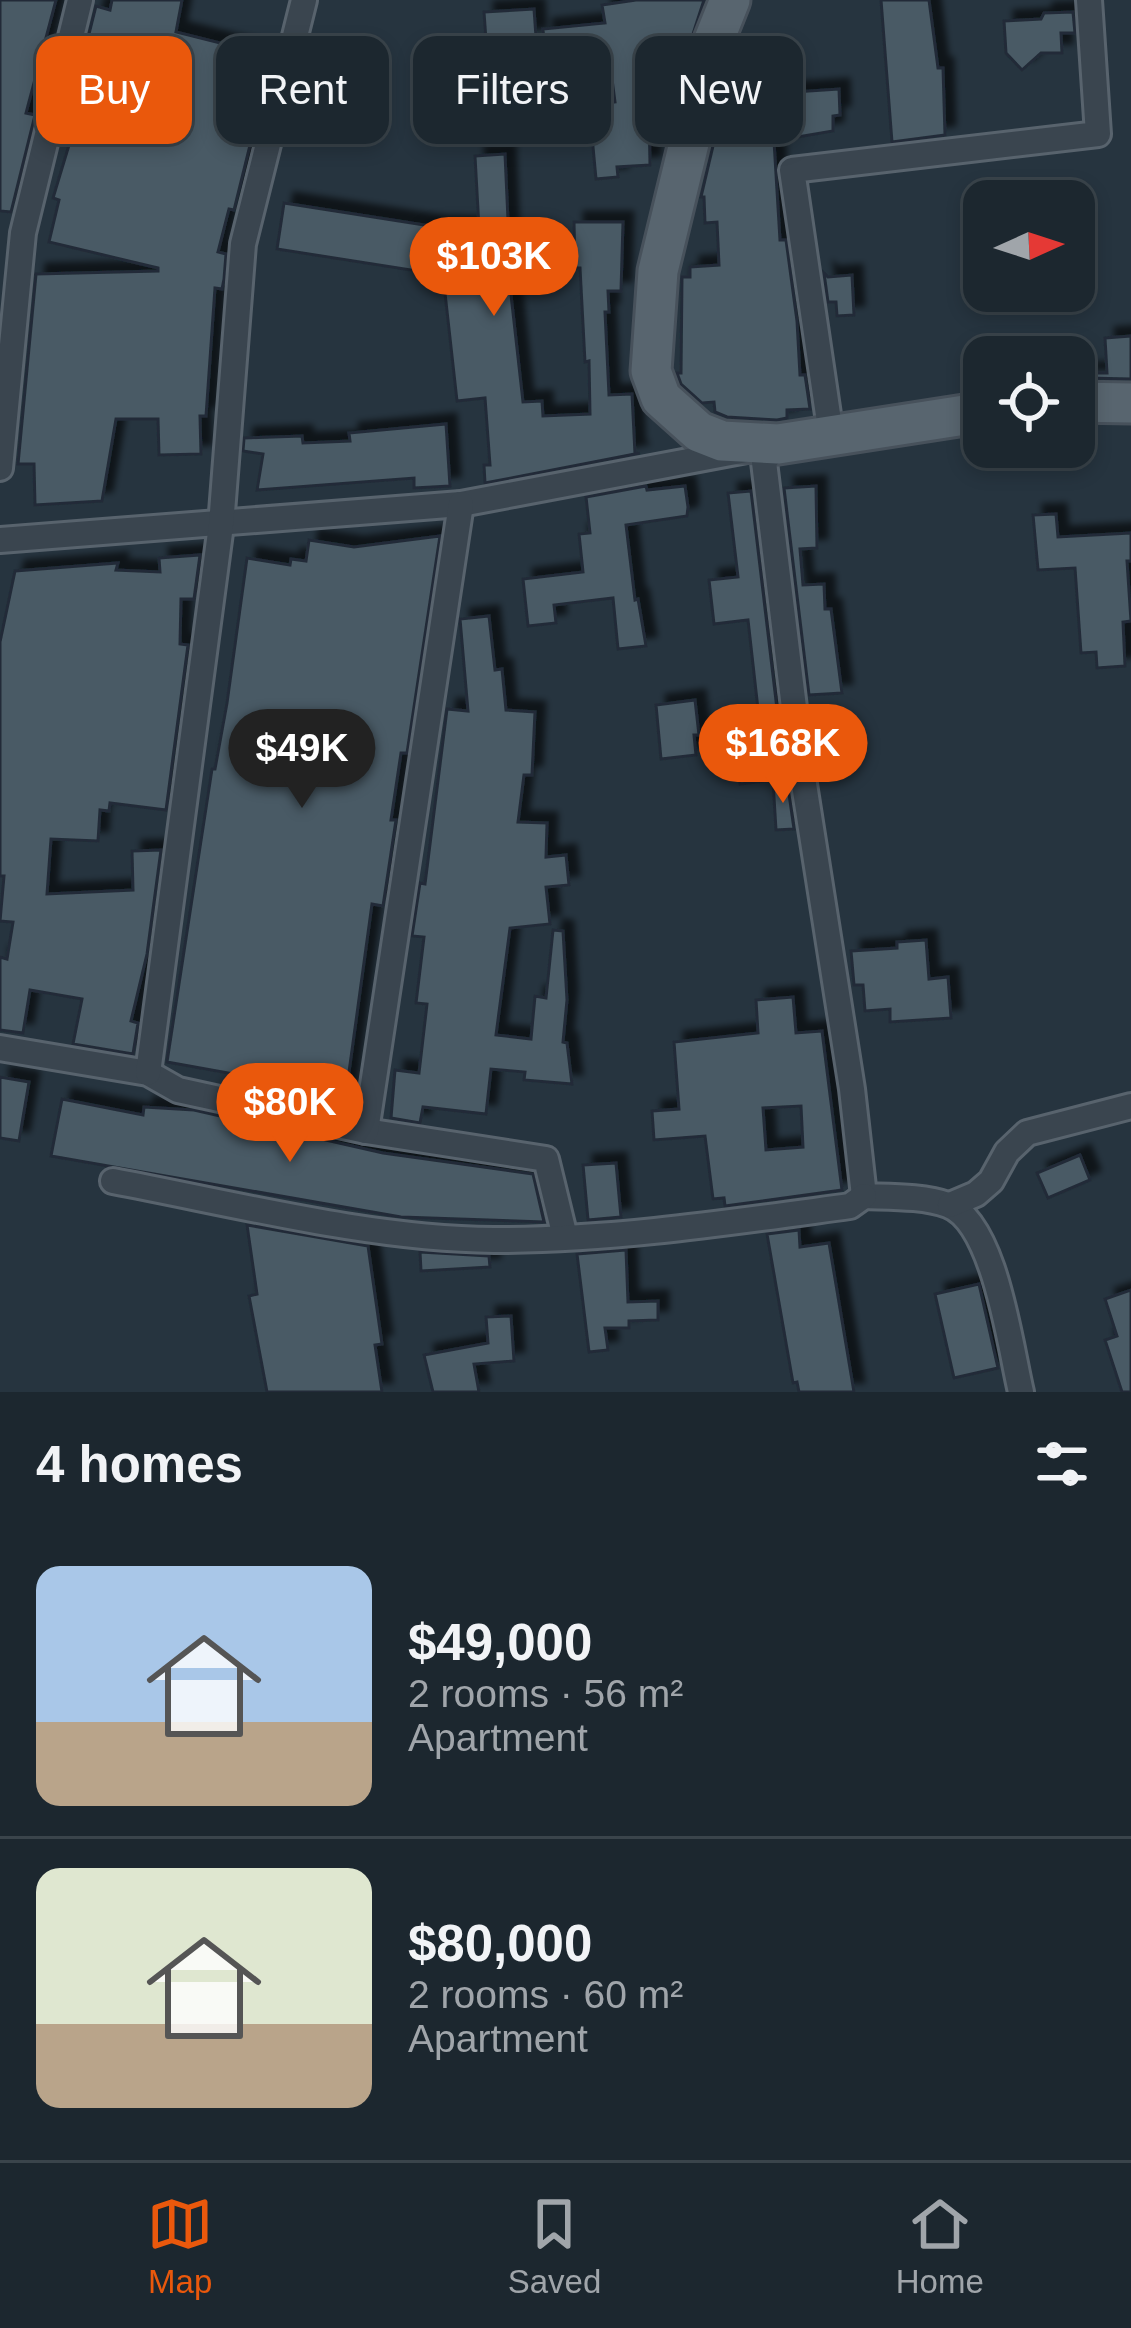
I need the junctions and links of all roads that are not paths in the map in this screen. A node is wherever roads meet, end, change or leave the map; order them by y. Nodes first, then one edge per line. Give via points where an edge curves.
1 (80, 0) edge
2 (304, 0) edge
3 (730, 0) edge
4 (1090, 0) edge
5 (1095, 402) edge
6 (1131, 403) edge
7 (963, 415) edge
8 (831, 435) junction
9 (778, 444) junction
10 (0, 468) edge
11 (461, 504) junction
12 (221, 525) junction
13 (0, 540) edge
14 (0, 1048) edge
15 (148, 1073) junction
16 (1131, 1106) edge
17 (366, 1131) junction
18 (113, 1181) dead end
19 (864, 1196) junction
20 (950, 1205) junction
21 (565, 1237) junction
22 (1021, 1392) edge

1 - 10 street via 23,232
2 - 12 street via 243,244
3 - 9 main road via 658,271 651,371 661,398 699,432
4 - 8 street via 1099,134 792,170
5 - 6 main road
7 - 8 main road
8 - 9 main road
9 - 11 street
9 - 19 street via 764,462
11 - 12 street
11 - 17 street
12 - 13 street
12 - 15 street
14 - 15 street
15 - 17 street via 178,1090
16 - 20 street via 1028,1133 976,1195
17 - 21 street via 546,1159
18 - 21 street via 349,1226 490,1240
19 - 20 street
19 - 21 street via 850,1206 658,1233
20 - 22 street via 976,1228

